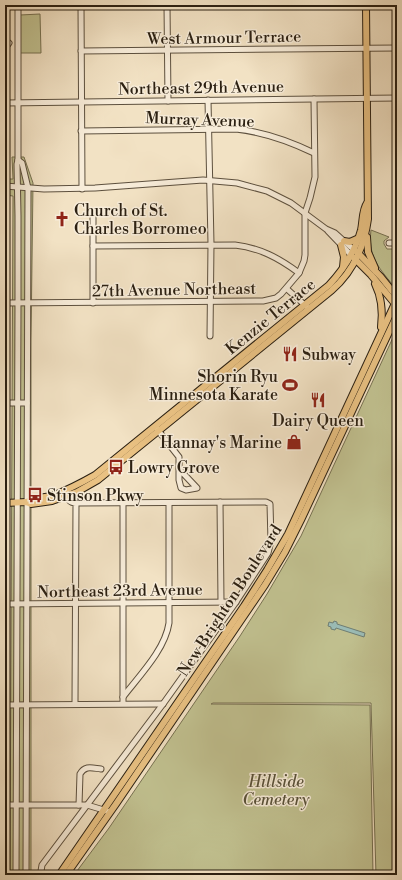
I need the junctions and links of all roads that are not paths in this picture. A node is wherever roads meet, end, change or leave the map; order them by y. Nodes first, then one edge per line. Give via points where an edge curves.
1 (18, 5) edge
2 (81, 5) edge
3 (166, 5) edge
4 (366, 5) edge
5 (9, 43) dead end
6 (5, 48) edge
7 (366, 48) junction
8 (397, 48) edge
9 (167, 51) junction
10 (82, 52) junction
11 (367, 98) junction
12 (397, 98) edge
13 (314, 99) junction
14 (208, 100) junction
15 (81, 101) junction
16 (168, 101) junction
17 (5, 103) edge
18 (18, 103) junction
19 (209, 129) junction
20 (81, 131) junction
21 (314, 154) junction
22 (18, 160) junction
23 (209, 180) junction
24 (5, 186) edge
25 (18, 187) junction
26 (28, 188) junction
27 (82, 189) junction
28 (367, 202) junction
29 (305, 212) junction
30 (93, 218) dead end
31 (367, 231) junction
32 (359, 238) junction
33 (343, 243) junction
34 (390, 243) dead end
35 (397, 243) edge
36 (211, 244) junction
37 (93, 246) junction
38 (355, 255) junction
39 (343, 269) junction
40 (299, 272) junction
41 (371, 275) junction
42 (380, 278) junction
43 (287, 289) junction
44 (210, 301) junction
45 (396, 301) edge
46 (5, 303) edge
47 (18, 303) junction
48 (28, 303) junction
49 (92, 303) junction
50 (307, 307) junction
51 (397, 315) edge
52 (397, 324) edge
53 (390, 329) junction
54 (380, 334) junction
55 (210, 336) dead end
56 (5, 403) edge
57 (18, 403) junction
58 (27, 403) junction
59 (157, 429) junction
60 (179, 469) dead end
61 (66, 493) junction
62 (27, 502) junction
63 (220, 502) junction
64 (5, 503) edge
65 (18, 503) junction
66 (74, 503) junction
67 (123, 503) junction
68 (169, 503) junction
69 (169, 602) junction
70 (221, 602) junction
71 (236, 602) junction
72 (75, 603) junction
73 (122, 603) junction
74 (5, 604) edge
75 (18, 604) junction
76 (26, 604) junction
77 (123, 700) junction
78 (75, 703) junction
79 (162, 704) junction
80 (5, 705) edge
81 (17, 705) junction
82 (26, 705) junction
83 (100, 769) dead end
84 (87, 804) junction
85 (5, 805) edge
86 (16, 805) junction
87 (26, 805) junction
88 (79, 805) junction
89 (108, 811) junction
90 (41, 871) dead end
91 (16, 875) edge
92 (26, 875) edge
93 (59, 875) edge
94 (66, 875) edge

1 - 18 street
2 - 10 street
3 - 9 street
4 - 7 main road
5 - 6 street
7 - 8 street, West Armour Terrace
7 - 9 street, West Armour Terrace
7 - 11 main road
9 - 10 street, West Armour Terrace
9 - 16 street
10 - 15 street
11 - 12 street, Northeast 29th Avenue
11 - 13 street, Northeast 29th Avenue
11 - 28 main road
13 - 14 street, Northeast 29th Avenue
13 - 21 street
14 - 16 street, Northeast 29th Avenue
14 - 19 street
15 - 16 street, Northeast 29th Avenue
15 - 18 street, Northeast 29th Avenue
15 - 20 street
17 - 18 street, Northeast 29th Avenue
18 - 22 street
19 - 20 street, Murray Avenue
19 - 21 street, Murray Avenue via 255,131 285,140
19 - 23 street
20 - 27 street
21 - 29 street via 314,177
22 - 25 street
22 - 26 street via 22,163
23 - 27 street
23 - 29 street via 238,183 262,190
23 - 36 street
24 - 25 street
25 - 26 street
25 - 47 street
26 - 27 street
26 - 48 street
28 - 31 main road
28 - 32 main road
29 - 33 street via 335,233
29 - 40 street via 305,254
30 - 37 street
31 - 38 main road
31 - 42 main road via 368,252
32 - 33 main road
32 - 38 main road
33 - 38 street
33 - 39 main road
34 - 35 street
36 - 37 street
36 - 40 street via 257,249
36 - 44 street
37 - 49 street
38 - 39 main road, Kenzie Terrace
38 - 41 main road
38 - 42 main road
38 - 50 main road, Kenzie Terrace via 341,282
39 - 50 main road, Kenzie Terrace
40 - 43 street
41 - 45 main road
41 - 54 main road via 381,301
42 - 45 main road
43 - 44 street, 27th Avenue Northeast via 269,300
43 - 50 street
44 - 49 street, 27th Avenue Northeast
44 - 55 street
45 - 54 main road, New Brighton Boulevard
46 - 47 street, 27th Avenue Northeast
47 - 48 street, 27th Avenue Northeast
47 - 57 street
48 - 49 street, 27th Avenue Northeast
48 - 58 street
50 - 59 main road, Kenzie Terrace
51 - 53 main road, New Brighton Boulevard
52 - 53 main road
53 - 89 main road, New Brighton Boulevard via 285,552 244,618
54 - 89 main road, New Brighton Boulevard via 288,534 267,570
56 - 57 street
57 - 58 street
57 - 65 street
58 - 62 street
59 - 60 street via 179,457
59 - 61 main road, Kenzie Terrace via 98,480
61 - 62 main road, Kenzie Terrace via 41,503
61 - 66 street
62 - 65 main road, Kenzie Terrace
62 - 76 street
63 - 68 street
63 - 70 street
63 - 71 street, New Brighton Boulevard via 270,504 268,553
64 - 65 main road, Kenzie Terrace
65 - 75 street
66 - 67 street
66 - 72 street
67 - 68 street
67 - 73 street
68 - 69 street
69 - 70 street, Northeast 23rd Avenue
69 - 73 street, Northeast 23rd Avenue
69 - 77 street via 169,623 162,646
70 - 71 street, Northeast 23rd Avenue
71 - 79 street, New Brighton Boulevard
72 - 73 street, Northeast 23rd Avenue
72 - 76 street, Northeast 23rd Avenue
72 - 78 street
73 - 77 street
74 - 75 street, Northeast 23rd Avenue
75 - 76 street, Northeast 23rd Avenue
75 - 81 street
76 - 82 street
77 - 78 street
77 - 79 street
78 - 82 street
79 - 84 street, New Brighton Boulevard
80 - 81 street
81 - 82 street
81 - 86 street
82 - 87 street
83 - 88 street via 88,767 80,774
84 - 88 street
84 - 89 street
84 - 90 street, New Brighton Boulevard via 42,865
85 - 86 street
86 - 87 street
86 - 91 street
87 - 88 street
87 - 92 street
89 - 93 main road, New Brighton Boulevard
89 - 94 main road, New Brighton Boulevard

